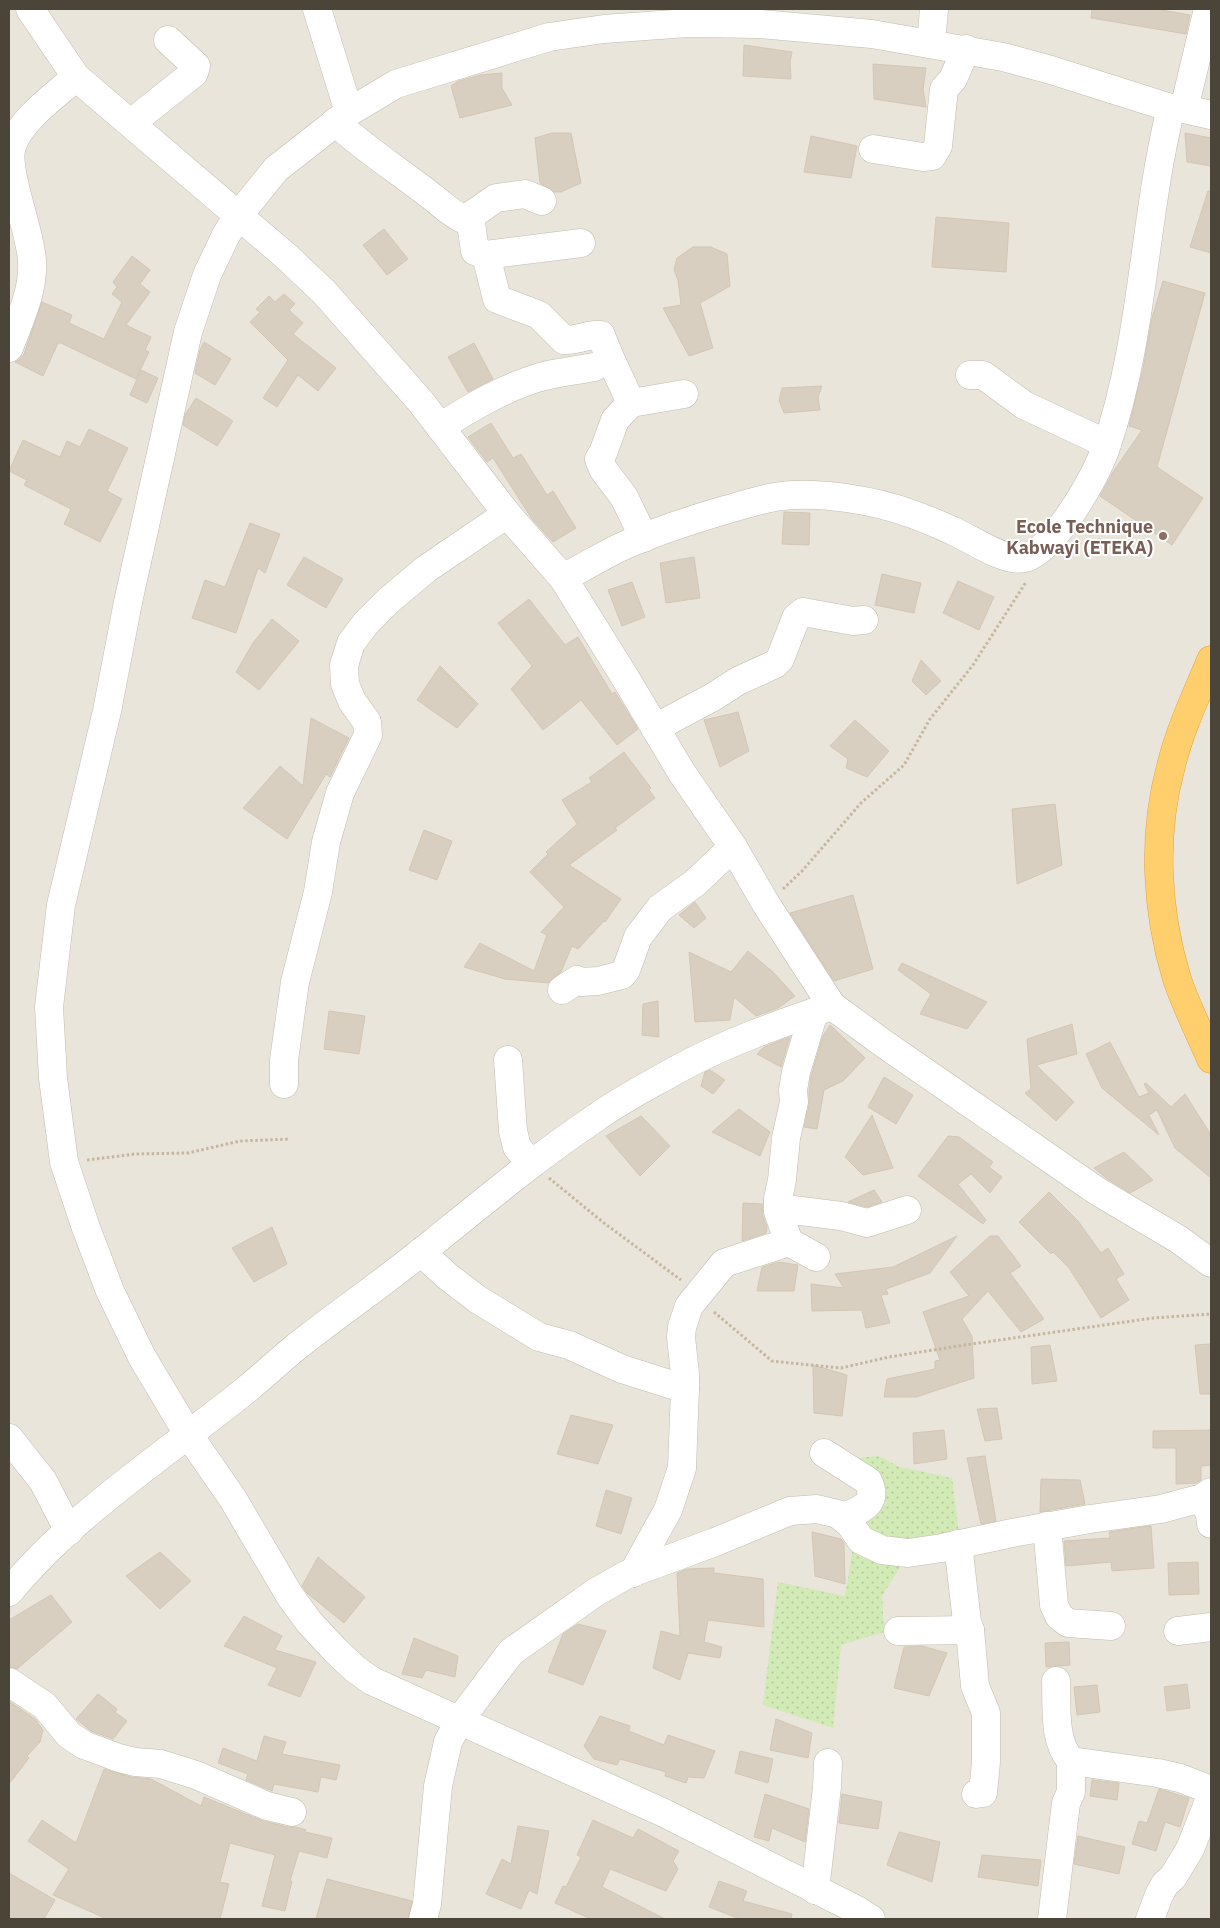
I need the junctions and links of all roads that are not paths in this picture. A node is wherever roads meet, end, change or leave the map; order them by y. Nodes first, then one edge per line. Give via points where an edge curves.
1 (30, 9) edge
2 (318, 9) edge
3 (934, 9) edge
4 (1208, 9) edge
5 (604, 19) edge
6 (168, 40) dead end
7 (930, 44) junction
8 (966, 50) junction
9 (76, 77) junction
10 (1177, 108) junction
11 (1211, 115) edge
12 (342, 117) junction
13 (131, 123) junction
14 (873, 149) dead end
15 (542, 201) dead end
16 (238, 216) junction
17 (470, 216) junction
18 (581, 243) dead end
19 (486, 255) junction
20 (9, 348) edge
21 (594, 367) dead end
22 (970, 375) dead end
23 (684, 394) dead end
24 (631, 403) junction
25 (440, 427) junction
26 (1107, 444) junction
27 (506, 514) junction
28 (644, 538) junction
29 (563, 578) junction
30 (864, 620) dead end
31 (1211, 660) edge
32 (655, 728) junction
33 (733, 847) junction
34 (562, 990) dead end
35 (823, 1009) junction
36 (1211, 1059) edge
37 (508, 1060) dead end
38 (284, 1084) dead end
39 (531, 1164) junction
40 (778, 1203) junction
41 (907, 1210) dead end
42 (789, 1242) junction
43 (421, 1252) junction
44 (816, 1257) dead end
45 (1211, 1263) edge
46 (684, 1389) junction
47 (188, 1434) junction
48 (9, 1438) edge
49 (824, 1453) dead end
50 (1206, 1495) edge
51 (842, 1518) junction
52 (1211, 1524) edge
53 (1047, 1526) junction
54 (69, 1531) junction
55 (958, 1544) junction
56 (633, 1572) junction
57 (9, 1592) edge
58 (1111, 1626) dead end
59 (1211, 1627) edge
60 (970, 1630) junction
61 (898, 1631) dead end
62 (1178, 1631) dead end
63 (1056, 1681) dead end
64 (9, 1682) edge
65 (459, 1721) junction
66 (1071, 1761) junction
67 (828, 1763) dead end
68 (1211, 1790) edge
69 (976, 1794) dead end
70 (1211, 1796) edge
71 (292, 1812) dead end
72 (815, 1890) junction
73 (423, 1919) edge
74 (871, 1919) edge
75 (1052, 1919) edge
76 (1150, 1919) edge

1 - 9 street
2 - 12 street
3 - 7 street
4 - 10 street
5 - 7 street via 760,24 872,34
5 - 12 street via 396,84
6 - 13 street via 196,66 194,73
7 - 8 street
8 - 10 street via 1051,70
8 - 14 street via 953,79 944,89 938,146 932,156
9 - 13 street
9 - 20 street via 37,111 12,146 11,162 31,247 32,272
10 - 11 street
10 - 26 street via 1162,144 1134,337
12 - 16 street via 276,169
12 - 17 street via 360,144 452,214 463,219
13 - 16 street
15 - 17 street via 525,194 496,198
16 - 25 street via 324,292 422,402
16 - 47 street via 207,275 188,332 61,905 49,1007 53,1078 64,1162 110,1291 142,1358
17 - 19 street via 475,251
18 - 19 street
19 - 24 street via 497,299 539,314 564,340 601,335
21 - 25 street via 535,379 486,400
22 - 26 street via 983,375 1024,405
23 - 24 street
24 - 28 street via 615,420 599,459 624,497
25 - 27 street
26 - 28 street via 1092,482 1080,500 1052,538 1027,558 999,554 910,513 832,496 782,496 691,520
27 - 29 street
27 - 38 street via 426,569 388,601 351,643 344,665 344,684 367,722 368,735 340,793 326,842 318,892 295,982 284,1060
28 - 29 street
29 - 32 street
30 - 32 street via 803,612 796,618 775,664
31 - 36 highway via 1171,764 1162,804 1158,845 1167,938 1178,980
32 - 33 street
33 - 34 street via 684,893 660,908 638,937 622,975 598,981 577,980
33 - 35 street
35 - 39 street via 678,1068 599,1115
35 - 40 street via 807,1038 796,1072
35 - 45 street via 886,1046 1097,1191 1178,1239
37 - 39 street via 513,1131 517,1147
39 - 43 street
40 - 41 street via 785,1209 841,1216 867,1223
40 - 42 street
42 - 44 street
42 - 46 street via 724,1263 689,1306 680,1346
43 - 46 street via 477,1298 539,1337 569,1345 622,1369
43 - 47 street
46 - 56 street via 682,1468 668,1510
47 - 54 street
47 - 65 street via 233,1499 309,1622 355,1669 372,1681
48 - 54 street via 43,1481
49 - 51 street via 868,1481 871,1488 869,1503
50 - 52 street
50 - 53 street via 1161,1509
51 - 55 street via 861,1540 882,1550 908,1553
51 - 56 street via 817,1509 790,1511
53 - 55 street
53 - 58 street via 1054,1605 1059,1616 1068,1622
54 - 57 street
55 - 60 street
56 - 65 street via 596,1592 511,1652
59 - 62 street
60 - 61 street
60 - 69 street via 975,1686 986,1713 987,1737 983,1793
63 - 66 street via 1060,1739
64 - 71 street via 45,1706 70,1735 84,1745 118,1758 161,1764 196,1775 267,1806
65 - 72 street via 664,1814
65 - 73 street via 448,1742 438,1786
66 - 68 street via 1158,1773
66 - 75 street via 1071,1792 1066,1803
67 - 72 street
70 - 76 street via 1190,1849 1173,1878 1165,1884
72 - 74 street

